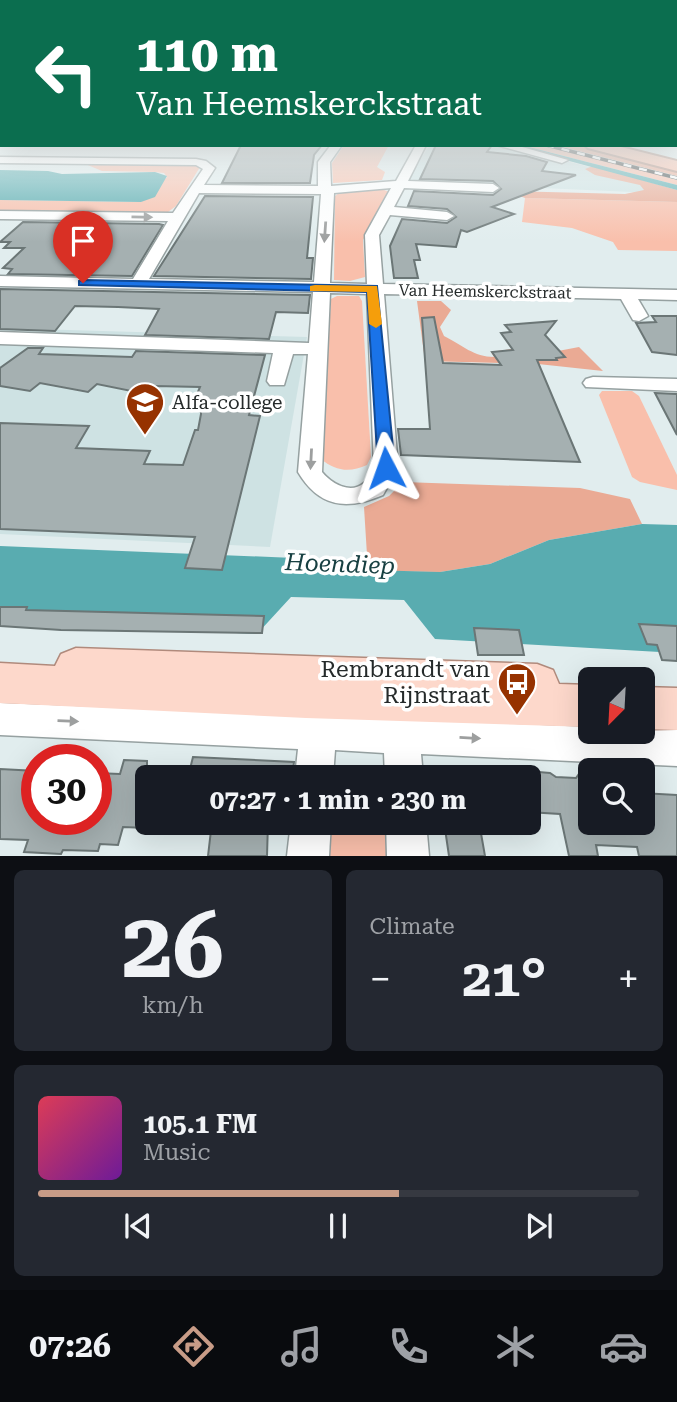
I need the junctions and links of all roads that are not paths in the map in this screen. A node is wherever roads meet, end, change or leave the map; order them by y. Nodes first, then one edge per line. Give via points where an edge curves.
1 (160, 162) edge
2 (324, 162) edge
3 (411, 162) edge
4 (398, 184) junction
5 (453, 187) junction
6 (493, 188) dead end
7 (195, 189) junction
8 (328, 190) junction
9 (385, 210) junction
10 (0, 215) edge
11 (177, 217) junction
12 (0, 281) edge
13 (138, 284) junction
14 (322, 288) junction
15 (373, 289) junction
16 (626, 293) junction
17 (677, 295) edge
18 (639, 316) dead end
19 (0, 338) edge
20 (284, 348) junction
21 (318, 349) junction
22 (277, 381) dead end
23 (593, 383) dead end
24 (677, 385) edge
25 (0, 664) edge
26 (0, 683) edge
27 (578, 686) edge
28 (655, 689) edge
29 (677, 690) edge
30 (578, 706) edge
31 (655, 708) edge
32 (677, 709) edge
33 (0, 719) edge
34 (317, 731) junction
35 (401, 735) junction
36 (677, 748) edge
37 (315, 765) edge
38 (403, 765) edge
39 (309, 835) edge
40 (407, 835) edge
41 (308, 856) edge
42 (408, 856) edge

1 - 7 street via 202,163 209,168
2 - 8 street via 323,184
3 - 4 street
4 - 5 street
4 - 8 street
4 - 9 street
5 - 6 street
5 - 9 street via 446,218
7 - 8 street
7 - 11 street
8 -> 14 street
9 - 15 street via 372,235
10 -> 11 street
11 - 13 street
12 - 13 street, Van Heemskerckstraat
13 - 14 street, Van Heemskerckstraat
14 - 15 street, Van Heemskerckstraat
14 - 21 street
15 - 16 street, Van Heemskerckstraat
21 -> 15 street via 310,472 331,494 363,494 380,483 386,468
16 - 17 street, Van Heemskerckstraat
16 - 18 street
19 - 20 street
20 - 21 street
20 - 22 street
23 - 24 street
25 - 27 main road
26 - 30 main road
28 - 29 main road
31 - 32 main road
33 -> 34 street
34 - 35 street
34 - 37 street
35 -> 36 street
35 - 38 street
39 - 41 street
40 - 42 street

